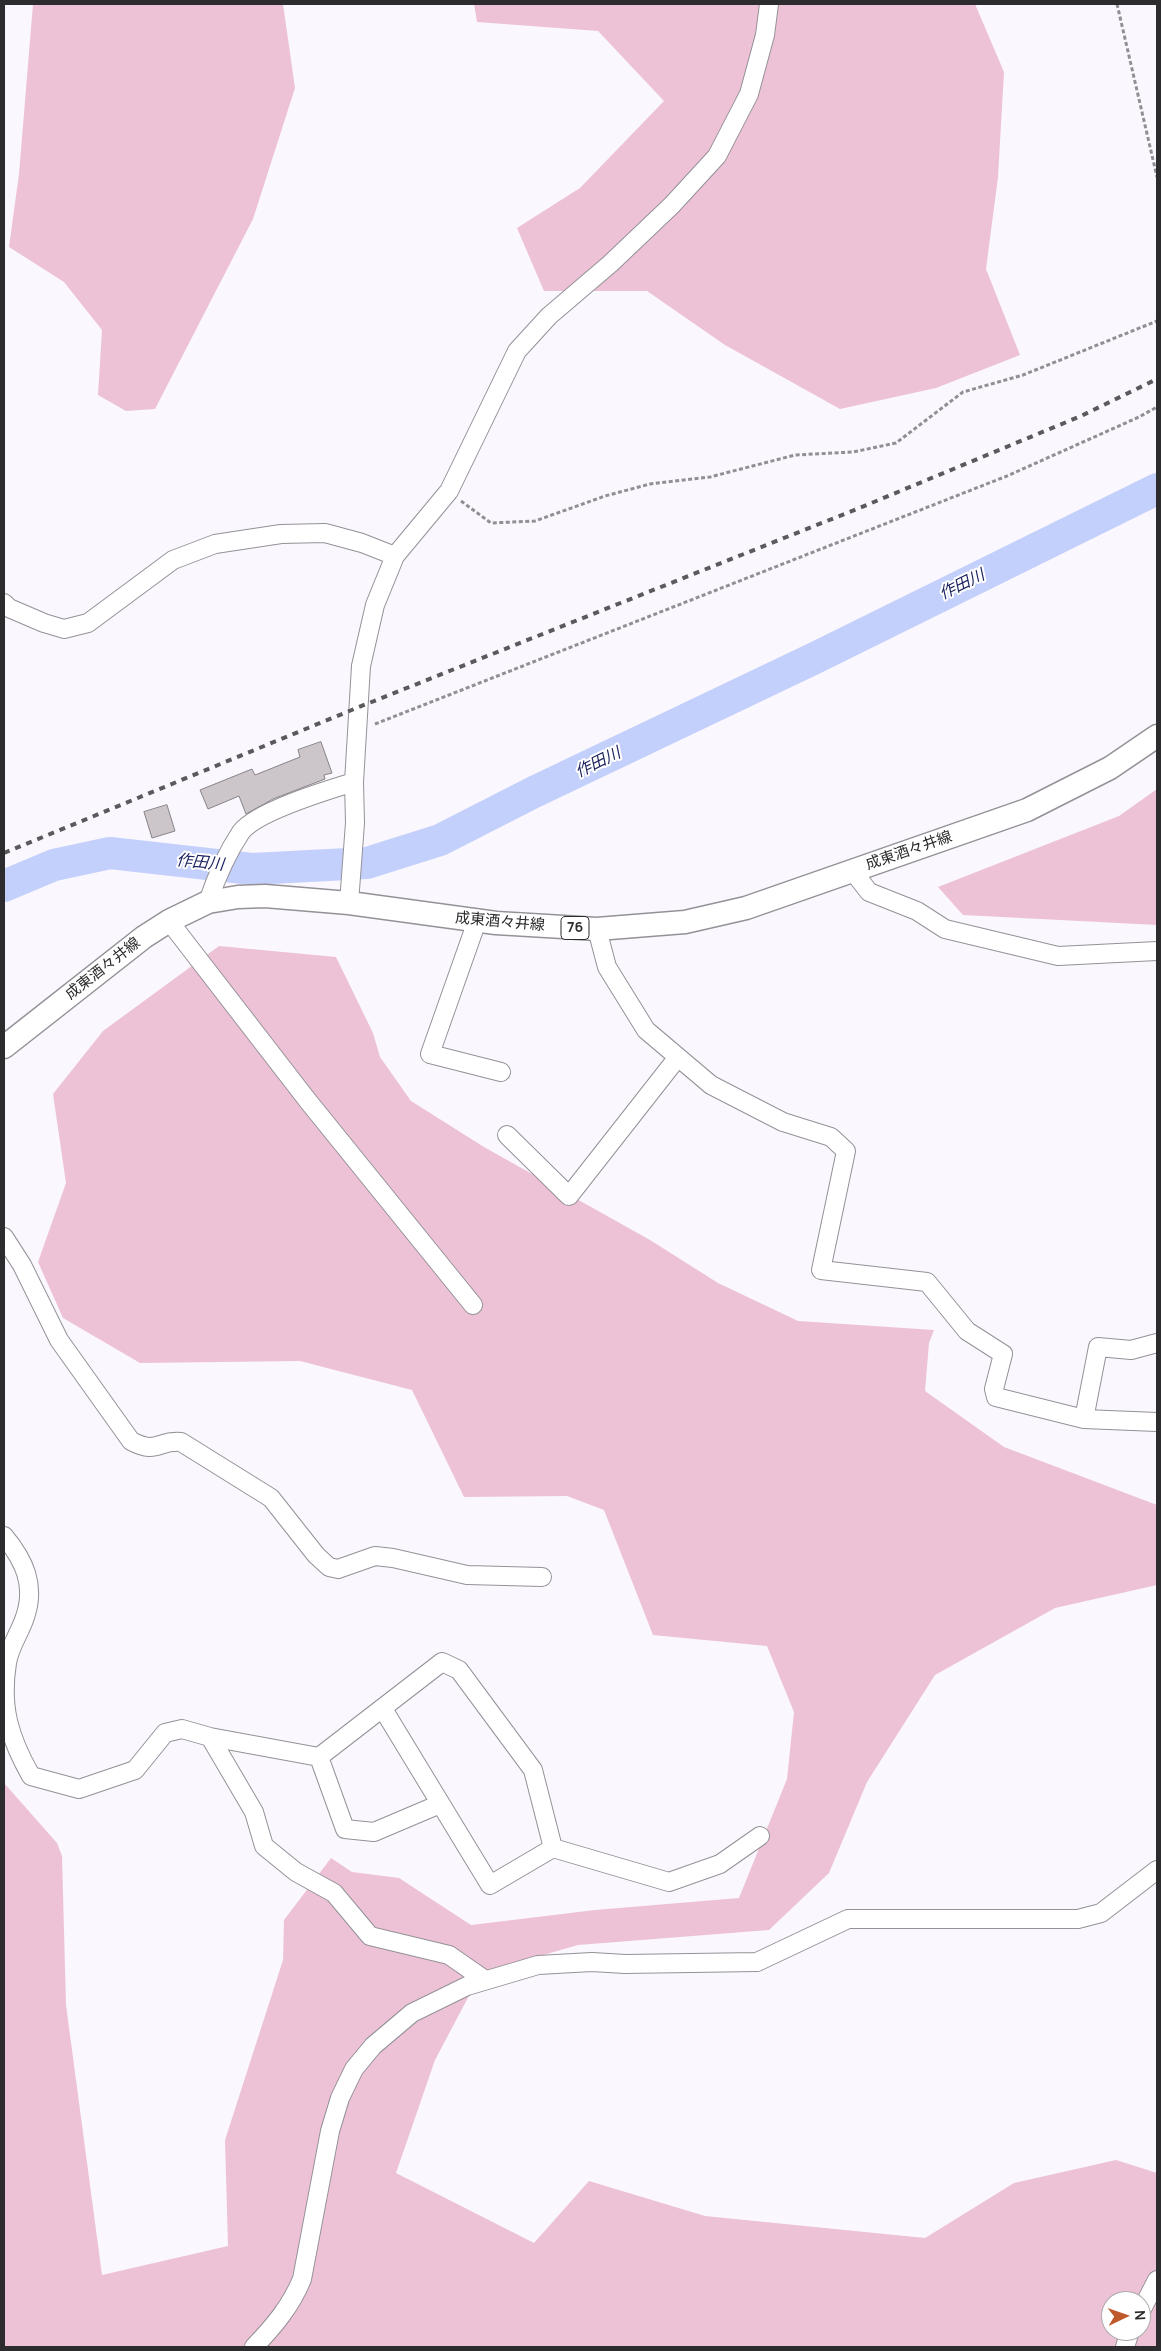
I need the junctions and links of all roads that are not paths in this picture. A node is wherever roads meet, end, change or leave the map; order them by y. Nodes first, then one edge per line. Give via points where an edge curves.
1 (769, 4) edge
2 (395, 556) junction
3 (4, 604) edge
4 (1157, 736) edge
5 (354, 782) junction
6 (852, 870) junction
7 (208, 902) junction
8 (349, 903) junction
9 (476, 920) junction
10 (169, 921) junction
11 (597, 929) junction
12 (1157, 951) edge
13 (4, 1047) edge
14 (678, 1057) junction
15 (501, 1072) dead end
16 (507, 1135) dead end
17 (4, 1237) edge
18 (473, 1305) dead end
19 (1157, 1343) edge
20 (1084, 1419) junction
21 (1157, 1422) edge
22 (4, 1536) edge
23 (542, 1577) dead end
24 (383, 1709) junction
25 (210, 1737) junction
26 (319, 1757) junction
27 (440, 1804) junction
28 (760, 1836) dead end
29 (553, 1848) junction
30 (1157, 1870) edge
31 (485, 1980) junction
32 (1157, 2280) edge
33 (1151, 2291) edge
34 (254, 2347) edge

1 - 2 street via 765,35 749,94 717,156 672,205 549,316 516,351 449,491
2 - 3 street via 325,533 281,534 215,544 173,560 88,623 64,629
2 - 5 street via 375,605 361,666
4 - 6 main road, 成東酒々井線 / 76 via 1110,768 1027,810
5 - 7 street via 309,796 256,820 242,831 217,877
5 - 8 street
6 - 11 main road, 成東酒々井線 / 76 via 746,908 685,922
6 - 12 street via 869,892 917,911 945,930 1058,956
7 - 8 main road, 成東酒々井線 / 76 via 265,896
7 - 10 main road, 成東酒々井線 / 76
8 - 9 main road, 成東酒々井線 / 76
9 - 11 main road, 成東酒々井線 / 76
9 - 15 street via 430,1054
10 - 13 main road, 成東酒々井線 / 76
10 - 18 street via 308,1101
11 - 14 street via 607,967 646,1030
14 - 16 street via 569,1196
14 - 20 street via 711,1085 783,1122 831,1137 846,1151 821,1270 927,1282 967,1331 1003,1354 994,1389 996,1397
17 - 23 street via 22,1265 59,1340 131,1441 144,1448 171,1441 181,1442 271,1498 329,1567 338,1569 375,1556 466,1575
19 - 20 street via 1131,1350 1098,1347
20 - 21 street
22 - 25 street via 19,1555 30,1593 25,1617 12,1643 7,1663 4,1700 8,1726 31,1776 79,1789 135,1770 165,1732 182,1729
24 - 26 street
24 - 27 street
24 - 29 street via 442,1662 459,1670 533,1770
25 - 26 street
25 - 31 street via 254,1812 264,1846 296,1872 334,1893 370,1936 449,1955
26 - 27 street via 345,1829 374,1832
27 - 29 street via 490,1885
28 - 29 street via 720,1864 669,1882
30 - 31 street via 1101,1913 1078,1919 848,1919 757,1962 538,1965
31 - 34 street via 412,2013 373,2046 354,2069 340,2098 330,2131 302,2279 294,2299
32 - 33 street

